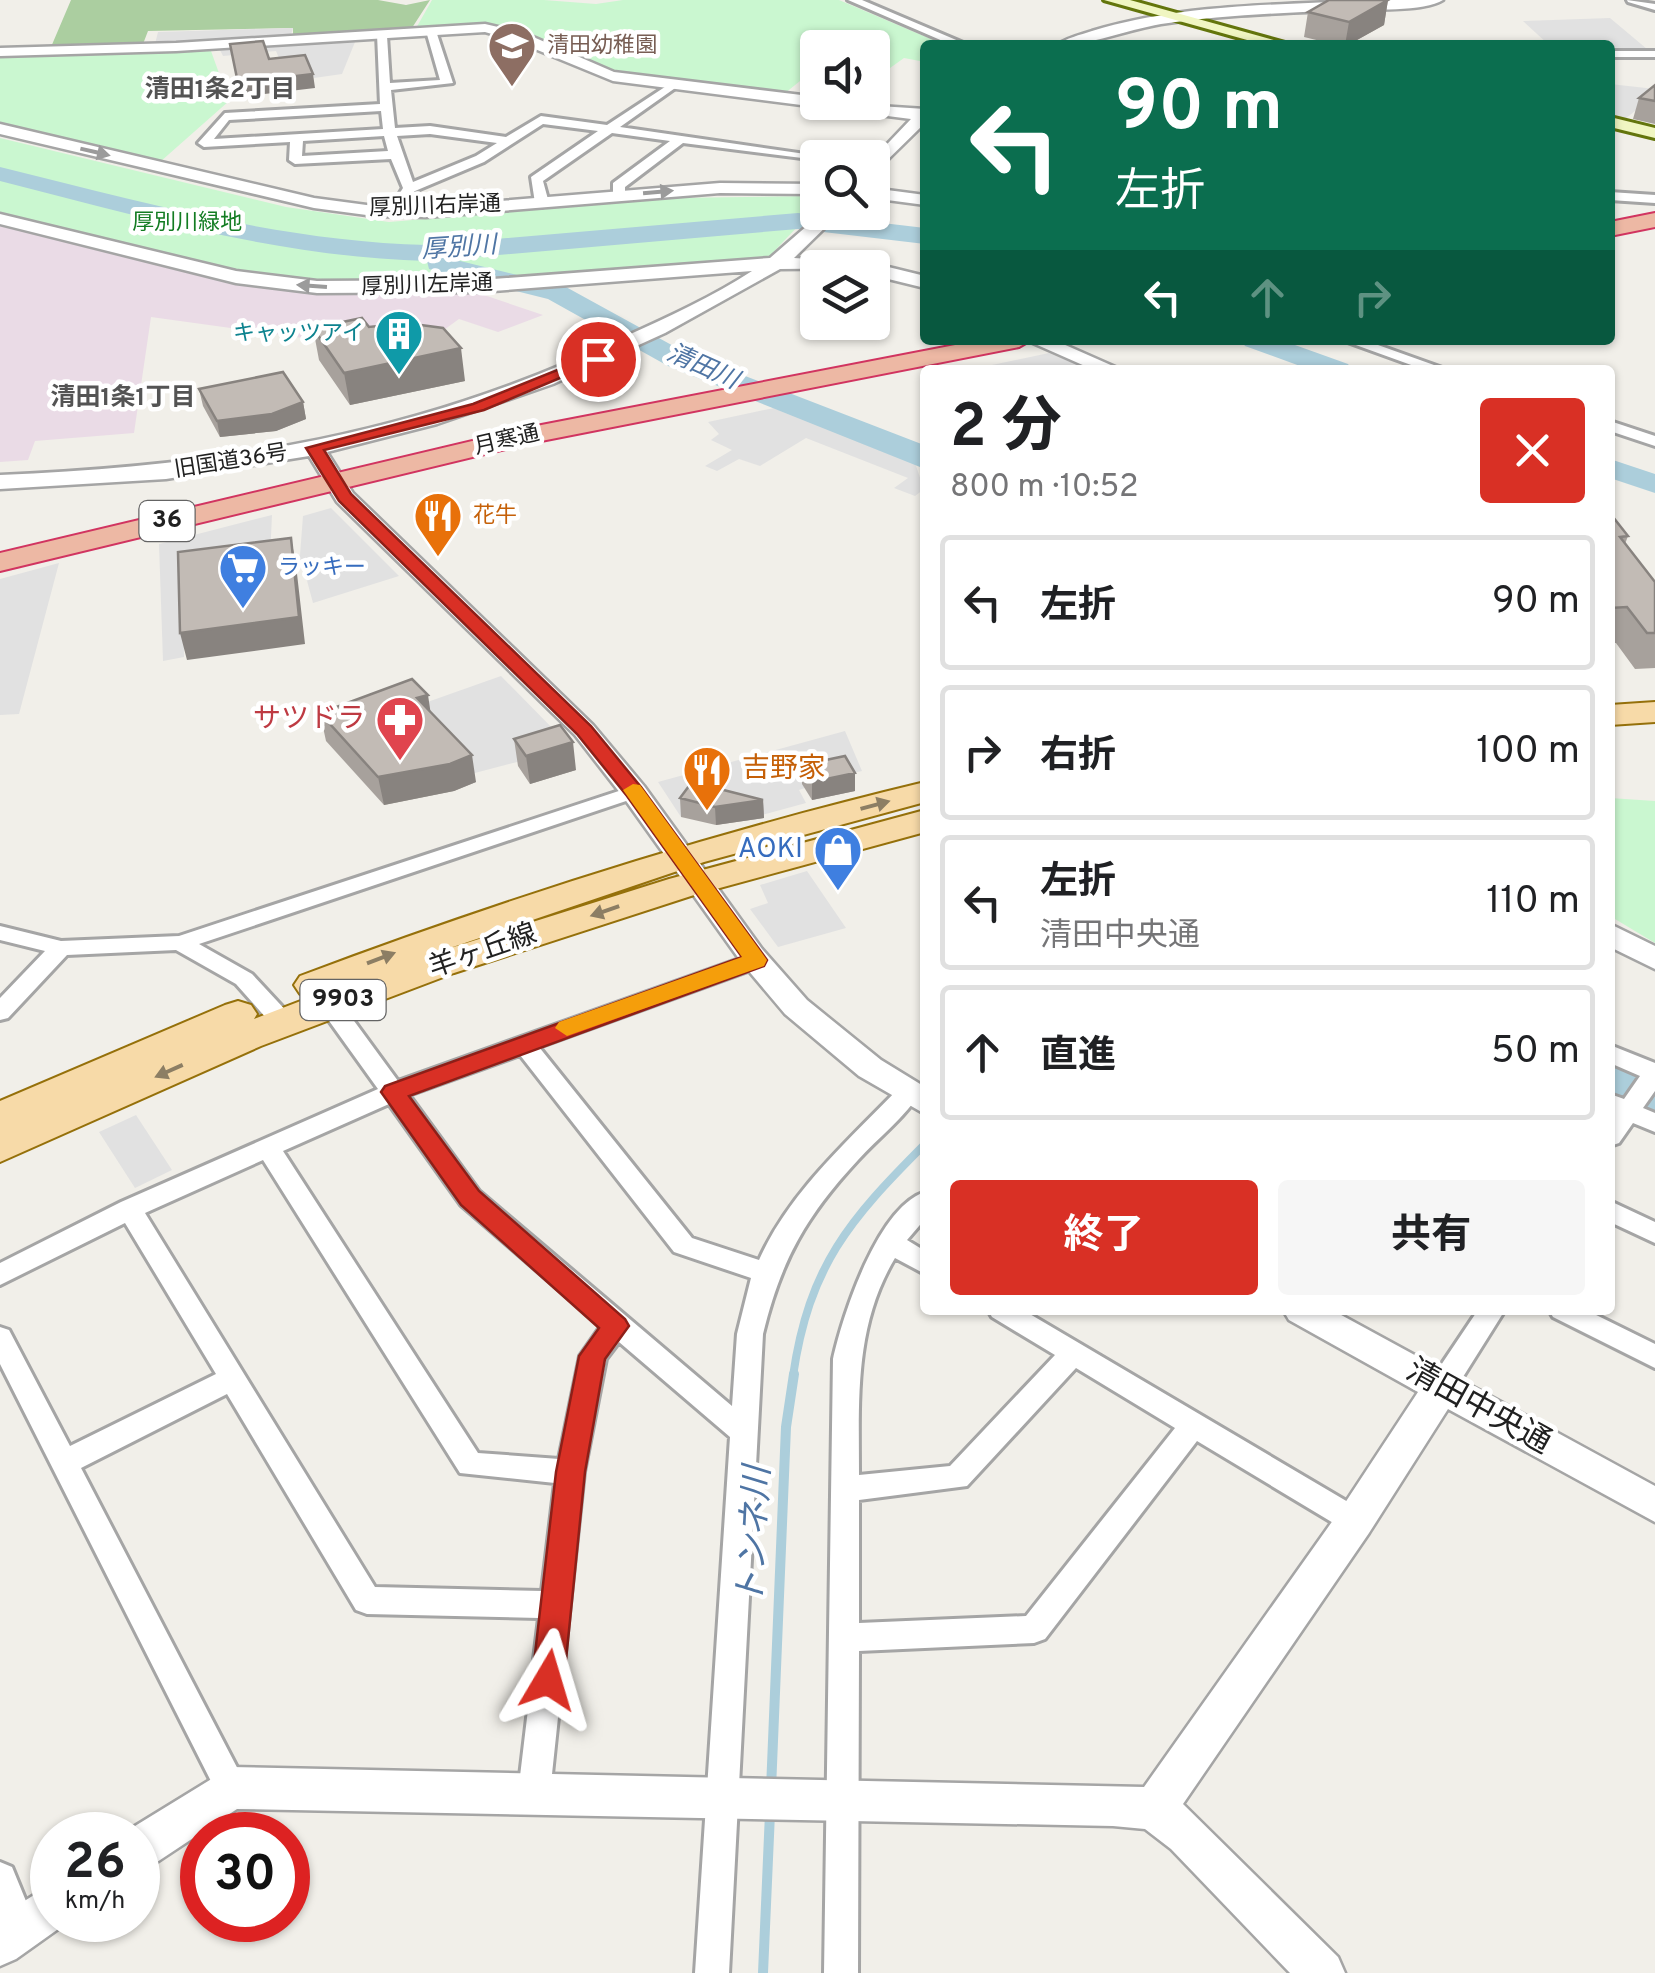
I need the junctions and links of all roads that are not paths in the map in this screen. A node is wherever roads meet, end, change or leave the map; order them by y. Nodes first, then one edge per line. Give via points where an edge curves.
1 (853, 0) edge
2 (1090, 0) edge
3 (1112, 0) edge
4 (1436, 0) edge
5 (1632, 0) edge
6 (1353, 3) edge
7 (1655, 6) edge
8 (1159, 18) junction
9 (431, 31) junction
10 (381, 36) junction
11 (950, 40) edge
12 (1082, 40) edge
13 (1239, 40) edge
14 (1261, 40) edge
15 (0, 52) edge
16 (1615, 54) edge
17 (1655, 54) edge
18 (674, 84) junction
19 (386, 87) junction
20 (800, 100) edge
21 (386, 107) junction
22 (890, 111) edge
23 (920, 114) edge
24 (920, 119) edge
25 (1618, 127) edge
26 (0, 129) edge
27 (610, 129) junction
28 (388, 131) junction
29 (1655, 136) edge
30 (297, 137) junction
31 (681, 138) junction
32 (509, 141) junction
33 (890, 150) edge
34 (800, 154) edge
35 (392, 156) junction
36 (800, 188) edge
37 (619, 196) junction
38 (890, 196) edge
39 (1615, 196) edge
40 (920, 199) edge
41 (1655, 199) edge
42 (542, 203) junction
43 (0, 218) edge
44 (1655, 220) edge
45 (1615, 228) edge
46 (816, 230) edge
47 (782, 262) junction
48 (800, 263) edge
49 (890, 273) edge
50 (920, 281) edge
51 (992, 345) edge
52 (1049, 345) edge
53 (1364, 345) edge
54 (1099, 365) edge
55 (1425, 365) edge
56 (1615, 428) edge
57 (1655, 441) edge
58 (314, 448) junction
59 (335, 480) junction
60 (0, 482) edge
61 (0, 562) edge
62 (1655, 689) edge
63 (1615, 691) edge
64 (1655, 712) edge
65 (1615, 715) edge
66 (634, 792) junction
67 (920, 794) edge
68 (920, 822) edge
69 (689, 870) junction
70 (0, 932) edge
71 (1615, 937) edge
72 (180, 943) junction
73 (61, 948) junction
74 (1655, 959) edge
75 (756, 960) junction
76 (330, 1005) junction
77 (0, 1012) edge
78 (275, 1012) junction
79 (523, 1044) junction
80 (1615, 1060) edge
81 (1639, 1091) edge
82 (393, 1092) junction
83 (917, 1097) edge
84 (0, 1117) edge
85 (1655, 1123) edge
86 (1615, 1130) edge
87 (0, 1147) edge
88 (268, 1148) junction
89 (920, 1208) edge
90 (130, 1209) junction
91 (1615, 1213) edge
92 (1655, 1233) edge
93 (889, 1242) junction
94 (920, 1261) edge
95 (766, 1273) junction
96 (0, 1275) edge
97 (1009, 1315) edge
98 (1310, 1315) edge
99 (1489, 1315) edge
100 (1572, 1315) edge
101 (616, 1326) junction
102 (0, 1338) edge
103 (1074, 1354) junction
104 (1655, 1357) edge
105 (234, 1378) junction
106 (1441, 1388) junction
107 (1193, 1425) junction
108 (743, 1432) junction
109 (62, 1464) junction
110 (570, 1472) junction
111 (846, 1489) junction
112 (1655, 1505) edge
113 (1355, 1521) junction
114 (557, 1605) junction
115 (842, 1638) junction
116 (231, 1788) junction
117 (534, 1793) junction
118 (734, 1798) junction
119 (821, 1799) junction
120 (1154, 1809) junction
121 (160, 1835) edge
122 (0, 1879) edge
123 (24, 1926) edge
124 (712, 1973) edge
125 (840, 1973) edge
126 (1322, 1973) edge

1 - 11 street
2 - 8 main road
3 - 8 main road
4 - 6 street
5 - 7 street
6 - 8 street
8 - 12 street
8 - 13 main road
8 - 14 main road
9 - 10 street
9 - 18 street via 503,30 598,73
9 - 19 street via 448,83
10 - 15 street
10 - 19 street
16 - 17 street
18 - 20 street
18 - 27 street
19 - 21 street
21 - 28 street
21 - 30 street via 224,117 204,143
22 - 23 street
24 - 33 street
25 - 29 main road
26 -> 42 street, 厚別川右岸通 via 341,208 426,212
27 - 31 street
27 - 32 street via 541,120
27 - 42 street via 536,180
28 - 30 street
28 - 32 street
28 - 35 street
30 - 35 street via 296,160
31 - 34 street
31 - 37 street via 618,186
32 - 35 street via 407,192
37 -> 36 street, 厚別川右岸通
37 - 42 street, 厚別川右岸通
38 - 40 street
39 - 41 street
47 -> 43 street, 厚別川左岸通 via 480,286 355,288 250,279
44 - 45 highway
46 - 47 street
47 - 48 street, 厚別川左岸通
47 - 58 street, 旧国道36号 via 571,372 478,407
49 - 50 street
51 - 59 highway, 月寒通 / 36
52 - 54 street
53 - 55 street
56 - 57 street
58 - 59 street
58 - 60 street, 旧国道36号 via 188,470
59 - 61 highway, 月寒通 / 36
59 - 66 street via 384,538 584,730
62 - 63 main road
64 - 65 main road
66 - 69 street
66 - 72 street
69 -> 67 main road, 羊ヶ丘線 / 9903
68 - 69 main road, 羊ヶ丘線 / 9903
69 - 75 street
69 -> 76 main road, 羊ヶ丘線 / 9903
78 -> 69 main road, 羊ヶ丘線 / 9903 via 436,937
70 - 73 street
71 - 74 street
72 - 73 street
72 - 78 street via 244,980
73 - 77 street
75 - 79 street
75 - 83 street via 796,1007
76 - 78 main road, 羊ヶ丘線 / 9903
76 - 82 street
78 - 84 main road, 羊ヶ丘線 / 9903
78 -> 87 main road, 羊ヶ丘線 / 9903
79 - 82 street
79 - 95 street via 683,1246
80 - 81 street
81 - 85 street
81 - 86 street
82 - 88 street
82 - 101 street via 470,1198
83 - 95 street via 805,1204
88 - 90 street
88 - 110 street via 470,1464
89 - 93 street
90 - 96 street
90 - 105 street
91 - 92 street
93 - 94 street
93 - 111 street via 858,1304 846,1359
95 - 108 street via 750,1334
97 - 103 street
98 - 106 street, 清田中央通
99 - 106 street
100 - 104 street
101 - 108 street
101 - 110 street via 592,1356
102 - 109 street
103 - 107 street
103 - 111 street via 958,1477
105 - 109 street
105 - 114 street via 366,1600
106 - 112 street, 清田中央通
106 - 113 street
107 - 113 street
107 - 115 street via 1034,1628
108 - 118 street
109 - 116 street
110 - 114 street
111 - 115 street
113 - 120 street
114 - 117 street
115 - 119 street
116 - 117 street
116 - 121 street
117 - 118 street
118 - 119 street
118 - 124 street
119 - 120 street
119 - 125 street
120 - 126 street
122 - 123 street

